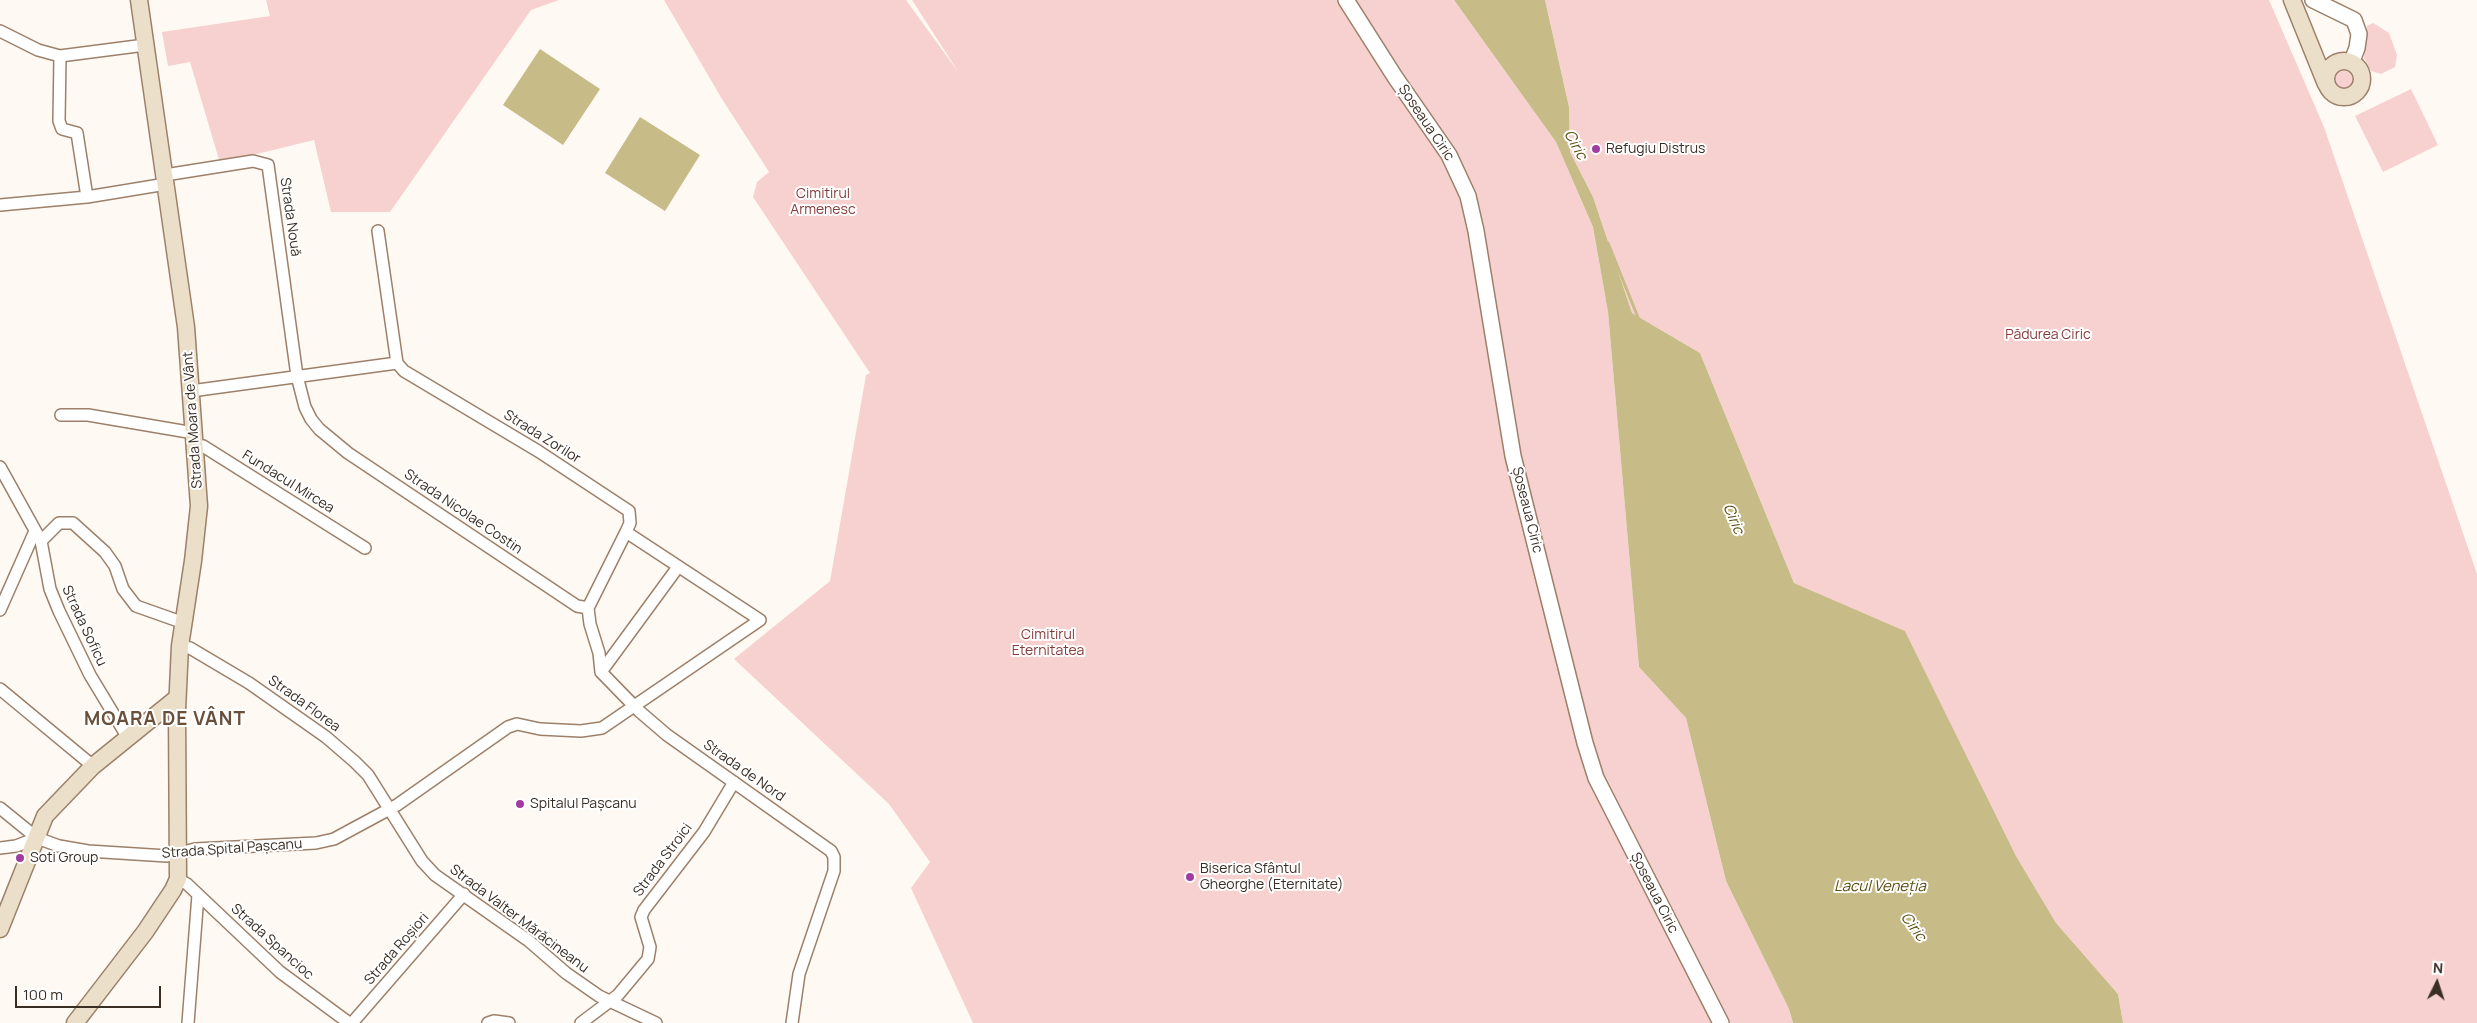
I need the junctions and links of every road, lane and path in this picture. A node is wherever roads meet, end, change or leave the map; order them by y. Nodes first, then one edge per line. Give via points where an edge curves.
1 (139, 0) edge
2 (1346, 0) edge
3 (2292, 0) edge
4 (2313, 0) edge
5 (0, 31) edge
6 (145, 45) junction
7 (2313, 51) junction
8 (60, 56) junction
9 (2346, 61) junction
10 (2326, 84) junction
11 (165, 180) junction
12 (87, 197) junction
13 (0, 205) edge
14 (378, 231) dead end
15 (397, 363) junction
16 (297, 376) junction
17 (191, 391) junction
18 (61, 415) dead end
19 (194, 439) junction
20 (0, 467) edge
21 (626, 532) junction
22 (38, 536) junction
23 (365, 548) dead end
24 (678, 567) junction
25 (588, 608) junction
26 (0, 610) edge
27 (184, 623) junction
28 (180, 646) junction
29 (601, 672) junction
30 (0, 689) edge
31 (177, 698) junction
32 (634, 706) junction
33 (128, 738) junction
34 (93, 766) junction
35 (734, 782) junction
36 (0, 808) edge
37 (390, 809) junction
38 (37, 838) junction
39 (179, 846) junction
40 (0, 848) edge
41 (178, 879) junction
42 (464, 894) junction
43 (198, 895) junction
44 (0, 929) edge
45 (610, 1001) junction
46 (75, 1023) edge
47 (188, 1023) edge
48 (351, 1023) edge
49 (488, 1023) edge
50 (509, 1023) edge
51 (581, 1023) edge
52 (656, 1023) edge
53 (792, 1023) edge
54 (1721, 1023) edge

1 - 6 main road, Strada Moara de Vânt
2 - 54 street, Șoseaua Ciric via 1450,155 1468,196 1513,456 1596,778
3 - 7 main road
4 - 9 street via 2354,20 2359,34 2357,48
5 - 8 street via 38,50
6 - 8 street
6 - 11 main road, Strada Moara de Vânt
7 - 9 main road
7 - 10 main road
8 - 12 street via 59,121 62,129 77,133
9 - 10 main road via 2330,64 2325,74
9 - 10 main road via 2357,66 2362,77 2360,89 2344,98 2328,89
11 - 12 street
11 - 16 street, Strada Nouă via 253,161 268,164
11 - 17 main road, Strada Moara de Vânt via 186,328
12 - 13 street
14 - 15 street
15 - 16 street
15 - 21 street, Strada Zorilor via 629,511 630,523
16 - 17 street
16 - 25 street, Strada Nicolae Costin via 311,419 348,453 577,606
17 - 19 main road, Strada Moara de Vânt
18 - 19 street, Fundacul Mircea via 88,415
19 - 23 street, Fundacul Mircea
19 - 27 main road, Strada Moara de Vânt via 199,506
20 - 22 street, Strada Soficu
21 - 24 street
21 - 25 street
22 - 26 street
22 - 27 street via 59,523 73,523 105,552 115,566 127,596 136,606
22 - 33 street, Strada Soficu via 50,589 59,611 90,675
24 - 29 street
24 - 32 street, Strada Spital Pașcanu via 760,620
25 - 29 street
27 - 28 main road, Strada Moara de Vânt
28 - 31 main road, Strada Moara de Vânt
28 - 37 street, Strada Florea via 190,648 249,683 326,737 368,775
29 - 32 street
30 - 34 street
31 - 33 main road
31 - 39 main road, Strada Moara de Vânt
32 - 35 street, Strada de Nord via 667,735
32 - 37 street, Strada Spital Pașcanu via 602,728 581,731 517,724 508,727
33 - 34 main road
34 - 38 main road via 45,816
35 - 45 street, Strada Stroici via 704,832 644,910 641,917 650,947 648,959 618,996
35 - 53 street, Strada de Nord via 830,851 836,860 799,974
36 - 38 street, Strada Spital Pașcanu
37 - 39 street, Strada Spital Pașcanu via 334,839 316,843
37 - 42 street, Strada Valter Mărăcineanu via 422,861 435,875
38 - 39 street, Strada Spital Pașcanu via 58,846 167,856
38 - 40 street
38 - 44 main road
39 - 41 main road, Strada Moara de Vânt
41 - 43 street, Strada Spancioc
41 - 46 main road via 145,932
42 - 45 street, Strada Valter Mărăcineanu via 529,941 566,973
42 - 48 street, Strada Roșiori
43 - 47 street
43 - 48 street, Strada Spancioc via 280,972
45 - 51 street, Strada Stroici
45 - 52 street, Strada Valter Mărăcineanu
49 - 50 street

